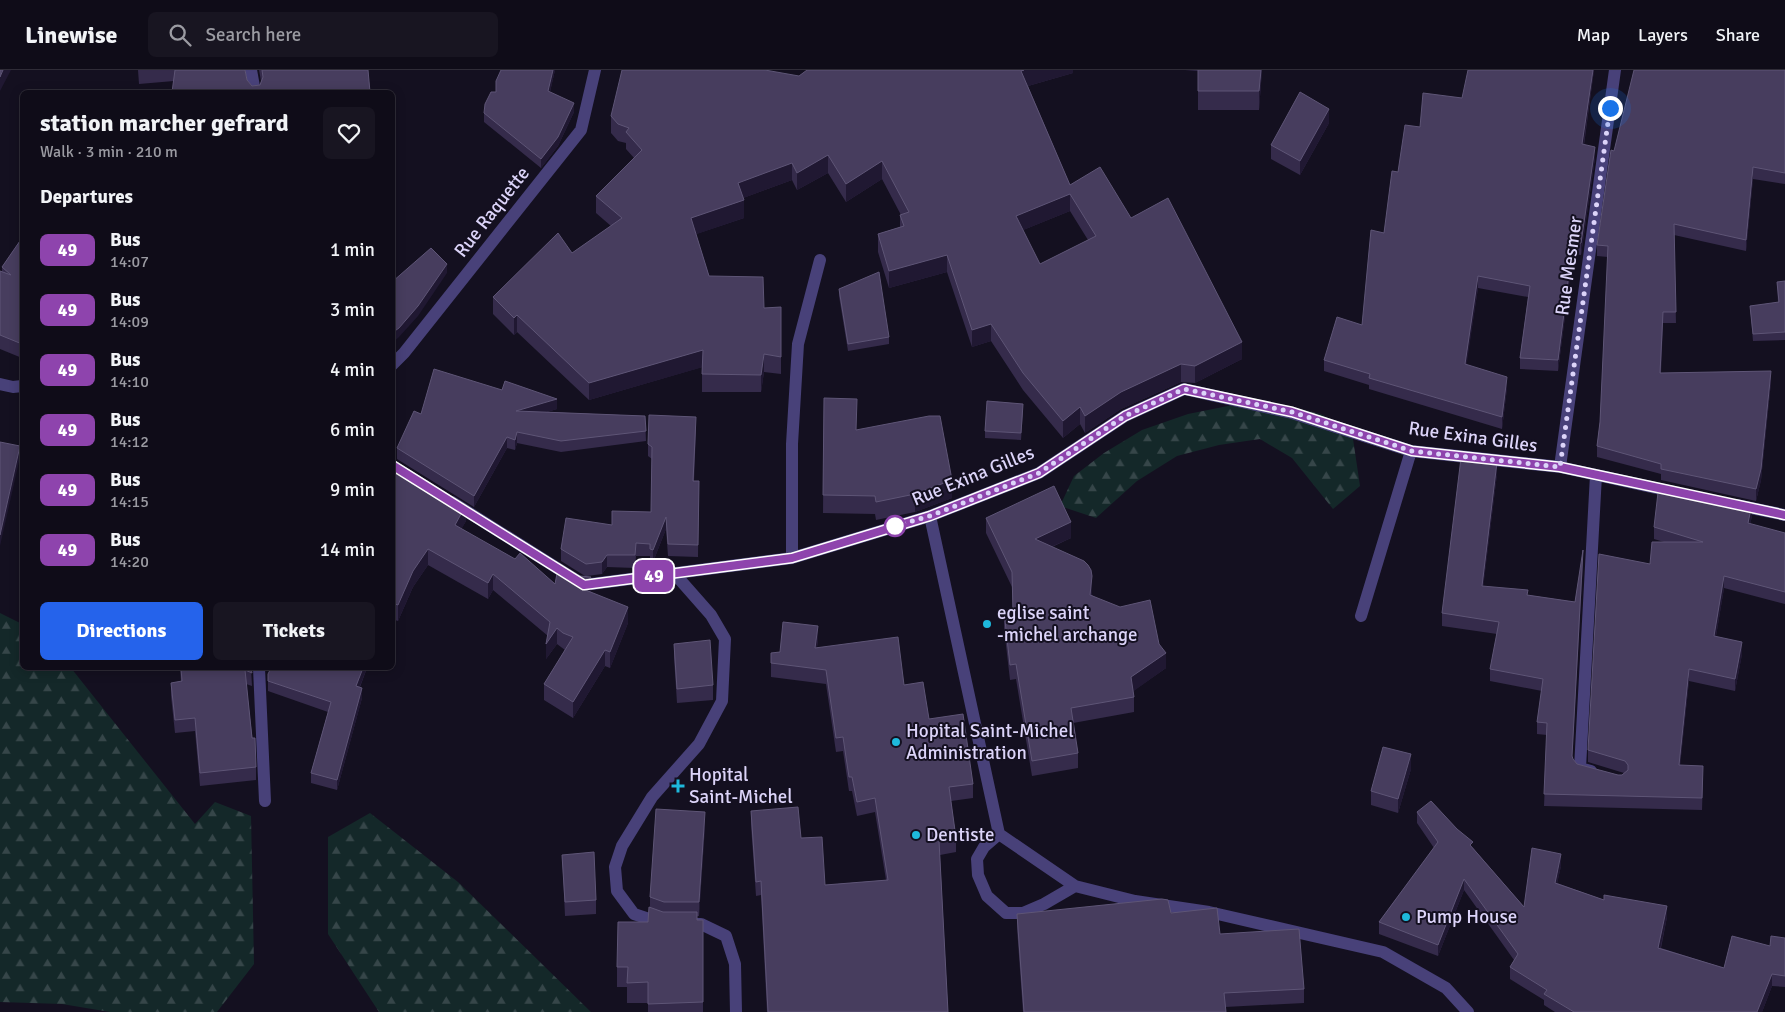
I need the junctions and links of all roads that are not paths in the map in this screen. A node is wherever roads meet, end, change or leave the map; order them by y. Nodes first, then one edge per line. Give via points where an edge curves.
1 (251, 70) edge
2 (595, 70) edge
3 (1615, 70) edge
4 (255, 90) edge
5 (820, 260) dead end
6 (395, 362) edge
7 (0, 384) edge
8 (20, 386) edge
9 (1412, 451) junction
10 (1560, 467) junction
11 (1596, 475) junction
12 (1690, 495) edge
13 (442, 496) edge
14 (1728, 503) edge
15 (1785, 515) edge
16 (930, 516) junction
17 (792, 558) junction
18 (674, 573) junction
19 (1361, 616) dead end
20 (259, 670) edge
21 (1604, 774) edge
22 (265, 801) dead end
23 (999, 834) junction
24 (1075, 886) junction
25 (736, 1012) edge
26 (1468, 1012) edge

1 - 4 street
2 - 6 street, Rue Raquette via 581,130
3 - 10 street, Rue Mesmer
5 - 17 street via 798,344 792,444
7 - 8 street
9 - 10 street, Rue Exina Gilles
9 - 16 street, Rue Exina Gilles via 1292,412 1184,389 1125,416 1039,473
9 - 19 street
10 - 11 street, Rue Exina Gilles
11 - 12 street, Rue Exina Gilles
11 - 21 street via 1580,768
13 - 18 street, Rue Exina Gilles via 584,585
14 - 15 street
16 - 17 street, Rue Exina Gilles
16 - 23 street
17 - 18 street, Rue Exina Gilles
18 - 25 street via 711,615 725,639 722,701 699,744 652,797 622,846 614,867 616,892 634,914 663,924 700,924 726,936 735,964
20 - 22 street
23 - 24 street
23 - 24 street via 984,846 977,859 978,875 987,896 1006,913 1023,913
24 - 26 street via 1135,901 1209,912 1383,952 1446,988

